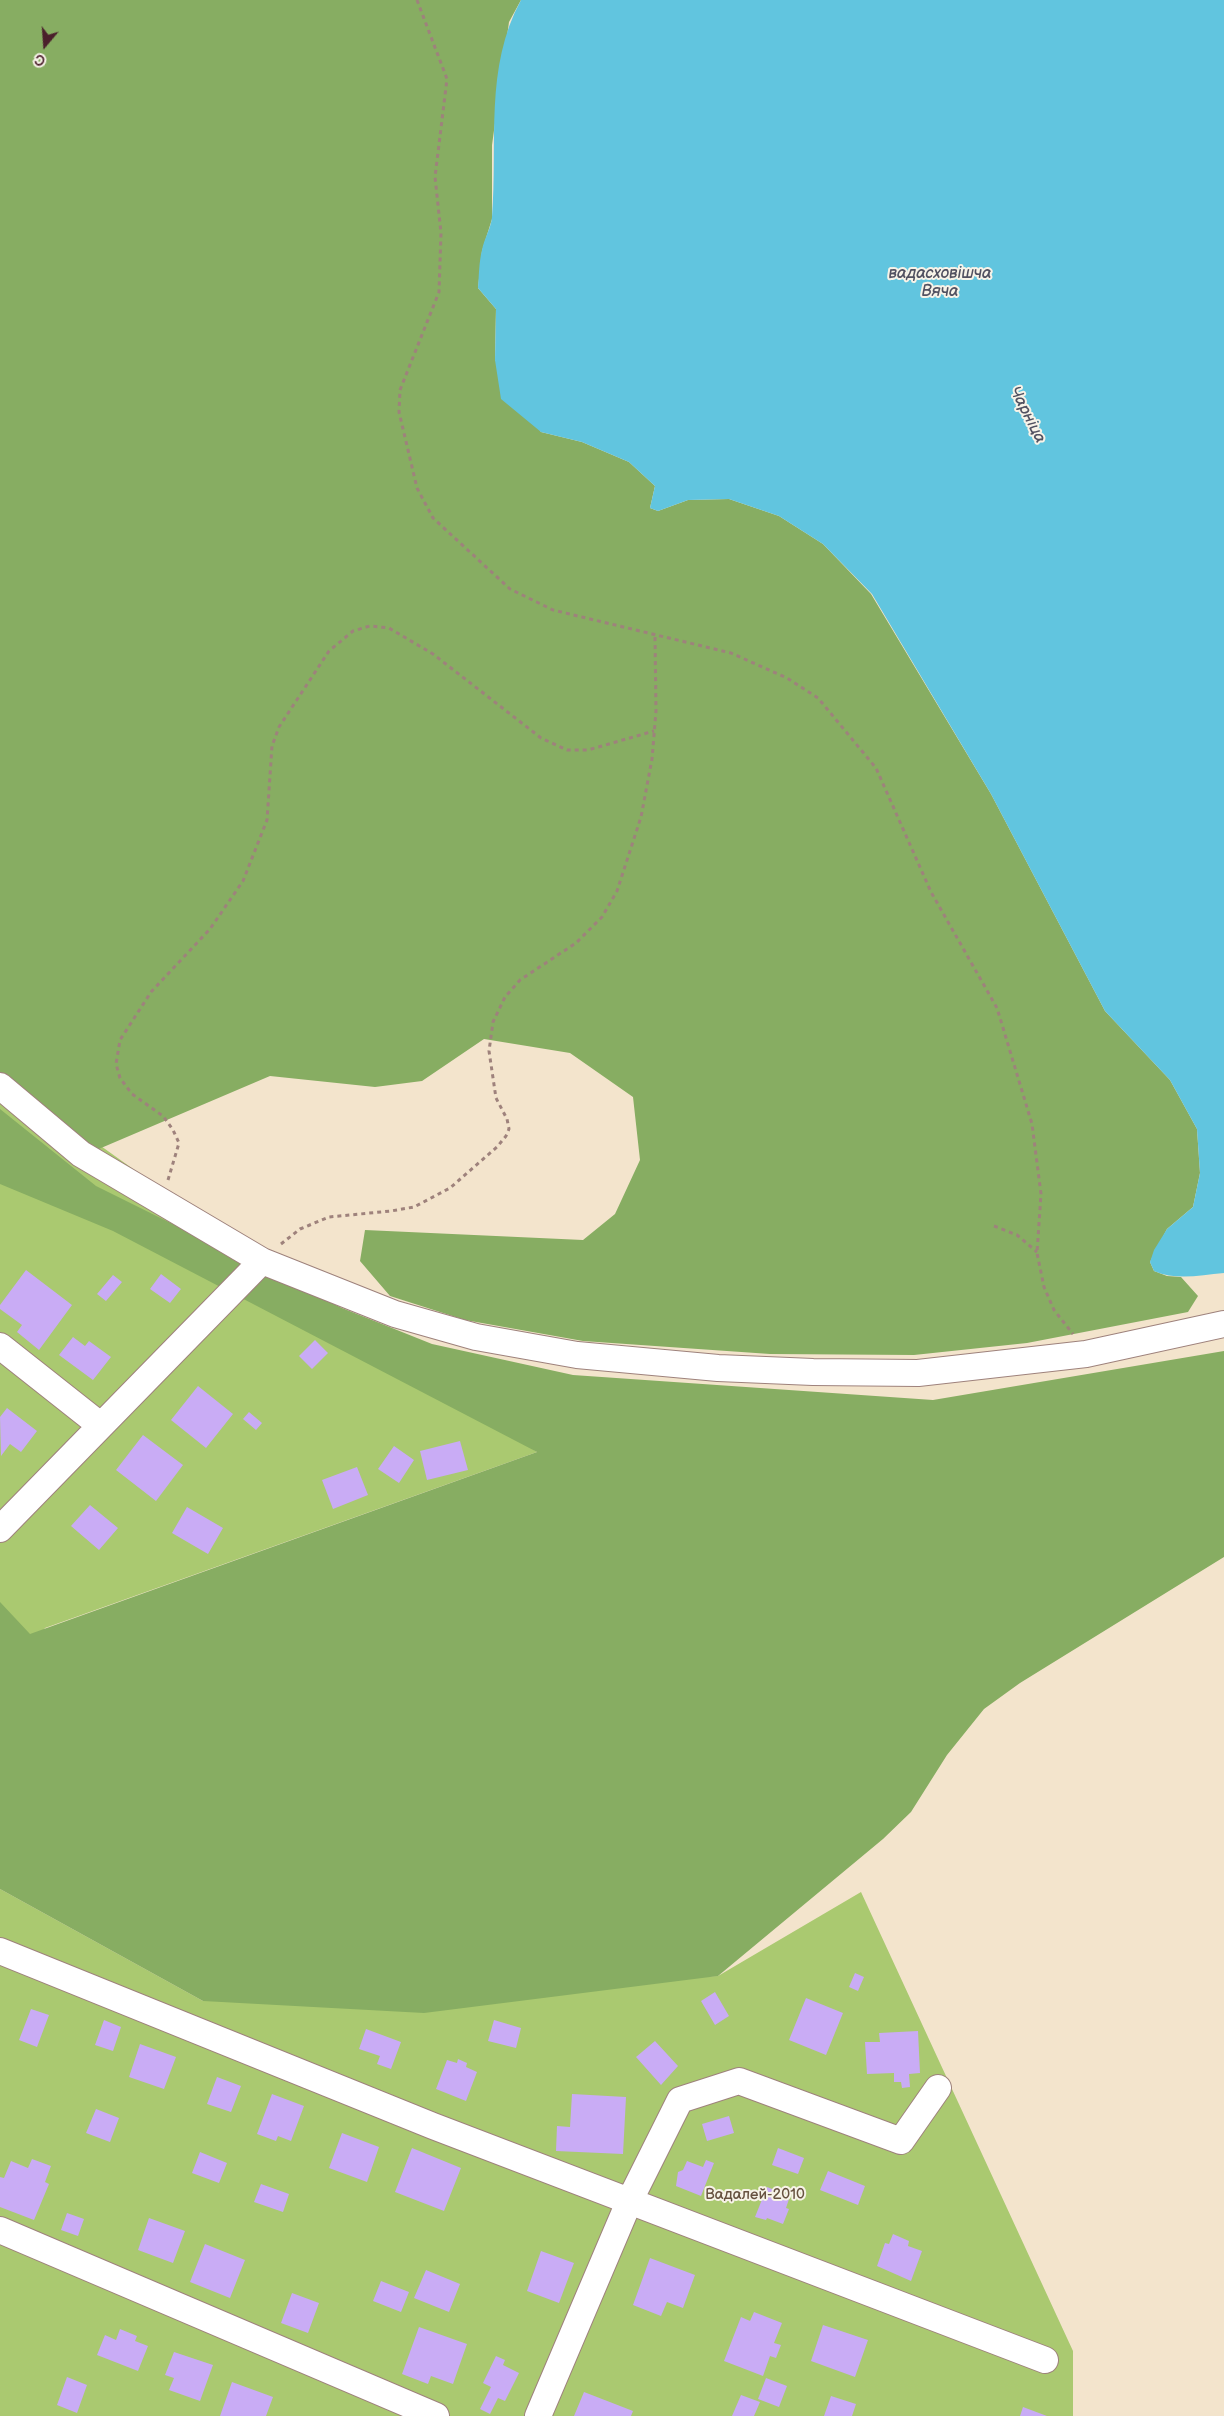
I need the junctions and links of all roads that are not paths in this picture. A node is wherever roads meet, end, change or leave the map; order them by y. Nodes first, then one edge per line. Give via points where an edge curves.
1 (0, 1086) edge
2 (262, 1261) junction
3 (1224, 1324) edge
4 (0, 1346) edge
5 (100, 1425) junction
6 (0, 1529) edge
7 (0, 1952) edge
8 (938, 2088) dead end
9 (629, 2202) junction
10 (0, 2230) edge
11 (1044, 2360) dead end
12 (436, 2416) edge
13 (538, 2416) edge

1 - 2 street via 81,1154
2 - 3 street via 395,1314 476,1338 577,1355 718,1368 918,1373 1086,1354
2 - 5 street
4 - 5 street
5 - 6 street
7 - 9 street
8 - 9 street via 901,2142 739,2081 680,2100
9 - 11 street
9 - 13 street
10 - 12 street

